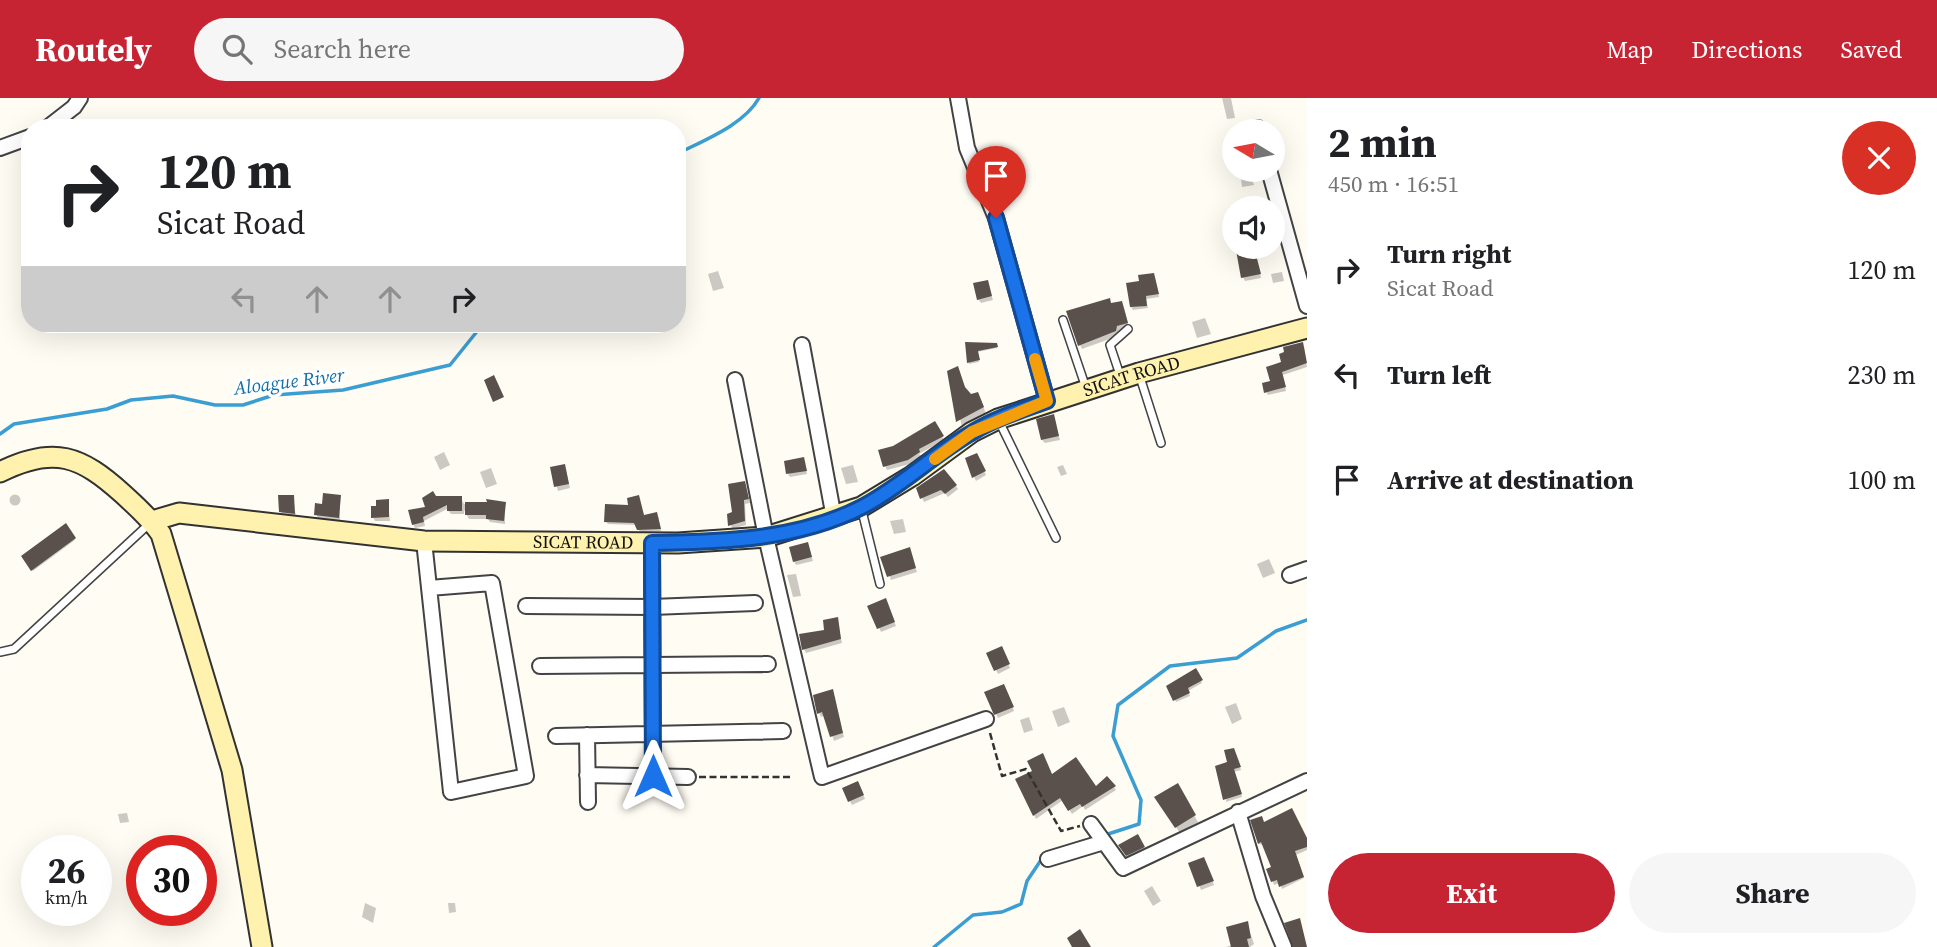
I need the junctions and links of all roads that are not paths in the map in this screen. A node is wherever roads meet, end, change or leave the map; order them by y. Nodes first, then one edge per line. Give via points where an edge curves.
1 (80, 98) edge
2 (958, 98) edge
3 (59, 119) edge
4 (21, 140) edge
5 (0, 148) edge
6 (1272, 182) edge
7 (1307, 306) edge
8 (1063, 320) dead end
9 (1307, 328) edge
10 (1128, 330) dead end
11 (802, 345) dead end
12 (1130, 376) junction
13 (735, 380) dead end
14 (1087, 389) junction
15 (1047, 401) junction
16 (998, 419) junction
17 (1161, 443) dead end
18 (0, 472) edge
19 (861, 507) junction
20 (834, 518) junction
21 (152, 521) junction
22 (766, 537) junction
23 (1056, 538) dead end
24 (424, 541) junction
25 (652, 543) junction
26 (1307, 569) edge
27 (1290, 575) dead end
28 (880, 584) dead end
29 (429, 588) junction
30 (755, 603) dead end
31 (526, 606) dead end
32 (652, 607) junction
33 (0, 652) edge
34 (768, 664) dead end
35 (652, 665) junction
36 (540, 666) dead end
37 (986, 719) road end
38 (783, 732) dead end
39 (653, 734) junction
40 (556, 736) dead end
41 (587, 736) junction
42 (587, 775) junction
43 (653, 776) junction
44 (688, 777) road end
45 (1307, 781) edge
46 (588, 802) dead end
47 (1238, 812) junction
48 (1091, 824) road end
49 (1104, 842) junction
50 (1048, 859) dead end
51 (262, 947) edge
52 (1284, 947) edge

1 - 3 street
2 - 15 street via 967,148 996,218
4 - 5 street
6 - 7 street
8 - 14 lane
9 - 12 street, SICAT ROAD
10 - 12 lane via 1110,345
11 - 20 street
12 - 14 street, SICAT ROAD
12 - 17 lane
13 - 22 street
14 - 15 street, SICAT ROAD
15 - 16 street, SICAT ROAD
16 - 19 street, SICAT ROAD
16 - 23 lane
18 - 21 street via 59,456 80,462 95,469
19 - 20 street, SICAT ROAD
19 - 28 lane
20 - 22 street, SICAT ROAD
21 - 24 street, SICAT ROAD via 178,513
21 - 33 lane via 14,649
21 - 51 street via 161,534 232,769
22 - 25 street, SICAT ROAD
22 - 37 street via 822,778
24 - 25 street, SICAT ROAD
24 - 29 street
25 - 32 street
26 - 27 street
29 - 29 street via 451,792 526,776 492,583
30 - 32 street
31 - 32 street
32 - 35 street
34 - 35 street
35 - 36 street
35 - 39 street
38 - 39 street
39 - 41 street
39 - 43 street
40 - 41 street
41 - 42 street
42 - 43 street
42 - 46 street
43 - 44 street
45 - 47 street
47 - 49 street via 1123,868
47 - 52 street via 1263,897
48 - 49 street
49 - 50 street

